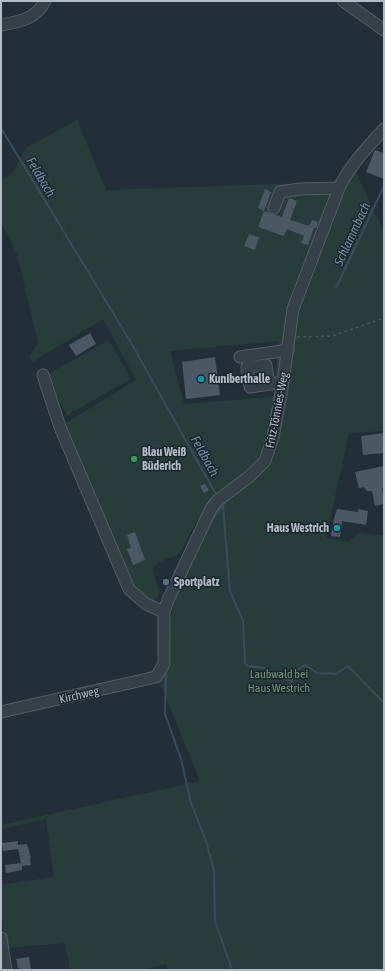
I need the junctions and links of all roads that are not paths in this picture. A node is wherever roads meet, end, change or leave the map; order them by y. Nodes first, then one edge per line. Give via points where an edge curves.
1 (45, 1) edge
2 (343, 1) edge
3 (1, 25) edge
4 (384, 30) edge
5 (384, 129) edge
6 (338, 188) junction
7 (274, 208) dead end
8 (288, 350) junction
9 (240, 357) dead end
10 (43, 375) dead end
11 (283, 382) junction
12 (269, 384) dead end
13 (164, 612) junction
14 (156, 677) joint
15 (1, 712) edge
16 (1, 938) edge
17 (6, 970) edge

1 - 3 street via 30,18
2 - 4 street
5 - 6 street, Fritz-Tönnies-Weg via 362,152
6 - 7 street via 280,192
6 - 8 street, Fritz-Tönnies-Weg via 293,309
8 - 9 street
8 - 11 street, Fritz-Tönnies-Weg
10 - 13 street via 60,427 129,589 146,604
11 - 12 street
11 - 13 street, Fritz-Tönnies-Weg via 273,437 265,461 250,476 219,499 211,509
13 - 14 street, Fritz-Tönnies-Weg via 164,664
14 - 15 street, Kirchweg
16 - 17 street

